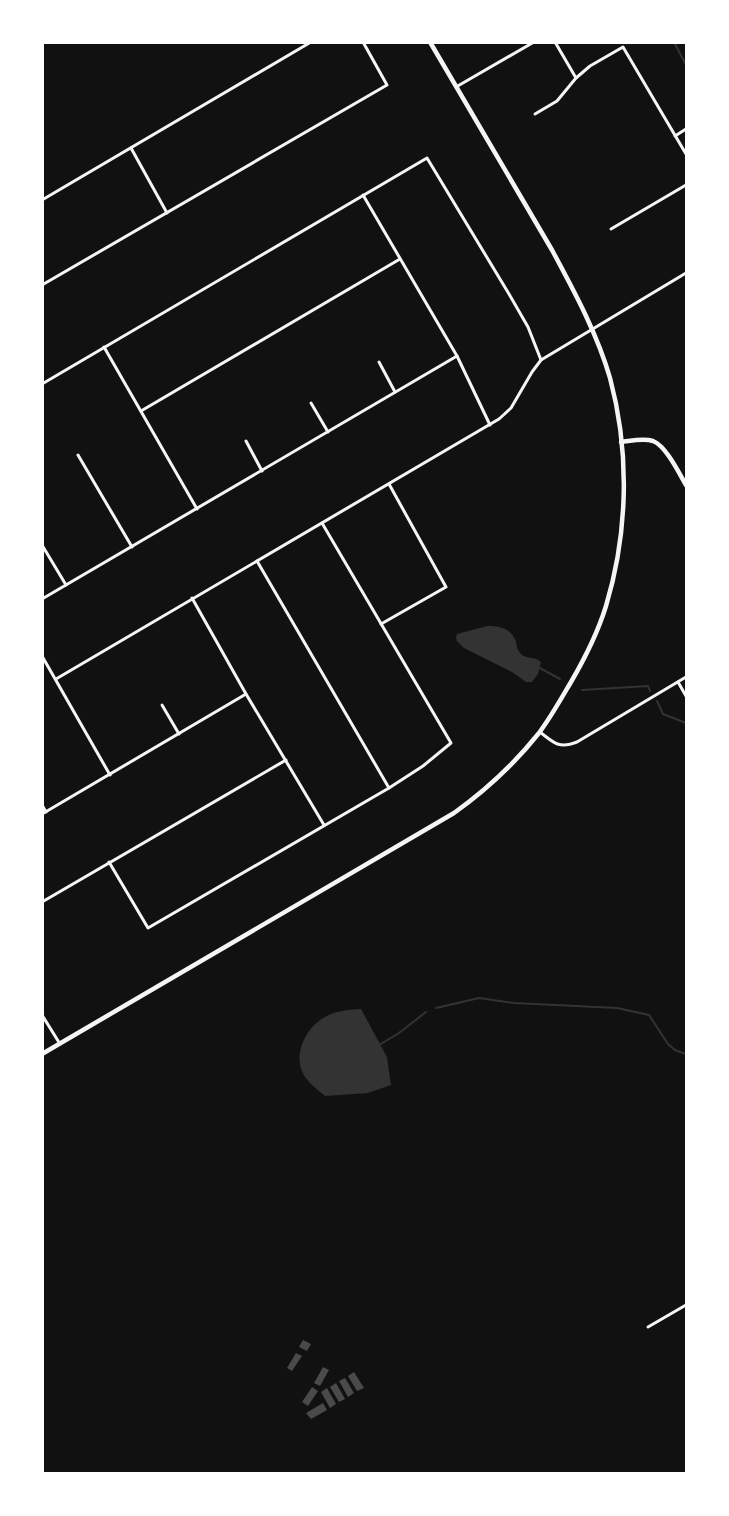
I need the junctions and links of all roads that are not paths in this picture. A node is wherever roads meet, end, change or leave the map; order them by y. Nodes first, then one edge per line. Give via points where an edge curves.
1 (311, 42) edge
2 (364, 42) edge
3 (430, 42) edge
4 (534, 42) edge
5 (555, 42) edge
6 (576, 78) junction
7 (455, 87) junction
8 (535, 114) dead end
9 (686, 129) edge
10 (675, 136) junction
11 (131, 148) junction
12 (686, 154) edge
13 (686, 185) edge
14 (363, 195) junction
15 (42, 200) edge
16 (167, 213) junction
17 (611, 229) dead end
18 (400, 259) junction
19 (686, 273) edge
20 (42, 285) edge
21 (593, 330) junction
22 (104, 347) junction
23 (457, 356) junction
24 (542, 360) junction
25 (379, 362) dead end
26 (42, 384) edge
27 (395, 392) junction
28 (311, 403) dead end
29 (141, 411) junction
30 (490, 425) junction
31 (328, 432) junction
32 (246, 441) dead end
33 (621, 442) junction
34 (78, 455) dead end
35 (262, 470) junction
36 (389, 484) junction
37 (686, 485) edge
38 (197, 508) junction
39 (322, 523) junction
40 (42, 545) edge
41 (132, 547) junction
42 (257, 561) junction
43 (66, 586) junction
44 (192, 598) junction
45 (42, 599) edge
46 (381, 624) junction
47 (42, 656) edge
48 (686, 677) edge
49 (56, 679) junction
50 (678, 682) junction
51 (246, 694) junction
52 (686, 696) edge
53 (162, 705) dead end
54 (540, 732) junction
55 (179, 734) junction
56 (286, 760) junction
57 (110, 775) junction
58 (389, 788) junction
59 (42, 805) edge
60 (44, 813) edge
61 (324, 826) junction
62 (109, 862) junction
63 (42, 902) edge
64 (42, 1015) edge
65 (60, 1044) junction
66 (42, 1054) edge
67 (686, 1305) edge
68 (648, 1327) dead end

1 - 11 street
2 - 16 street via 387,85
3 - 7 main road
4 - 7 street
5 - 6 street
6 - 8 street via 557,101
6 - 10 street via 623,47
7 - 21 main road via 552,250
9 - 10 street
10 - 12 street
11 - 15 street
11 - 16 street
13 - 17 street
14 - 18 street
14 - 22 street
14 - 24 street via 427,158 528,327
16 - 20 street
18 - 23 street
18 - 29 street
19 - 21 street
21 - 24 street
21 - 33 main road via 610,379
22 - 26 street
22 - 29 street
23 - 27 street
23 - 30 street
24 - 30 street via 511,408
25 - 27 street
27 - 31 street
28 - 31 street
29 - 38 street
30 - 36 street
31 - 35 street
32 - 35 street
33 - 37 main road via 655,442 670,458
33 - 54 main road via 622,513 615,570 606,608 577,672
34 - 41 street
35 - 38 street
36 - 39 street
36 - 46 street via 446,586
38 - 41 street
39 - 42 street
39 - 46 street
40 - 43 street
41 - 43 street
42 - 44 street
42 - 58 street
43 - 45 street
44 - 49 street
44 - 51 street
46 - 58 street via 451,743
47 - 49 street
48 - 50 street
49 - 57 street
50 - 52 street
50 - 54 street via 577,742 560,746
51 - 55 street
51 - 56 street
53 - 55 street
54 - 65 main road via 510,765 454,813
55 - 57 street
56 - 61 street
56 - 62 street
57 - 60 street
58 - 61 street
59 - 60 street
61 - 62 street via 148,928
62 - 63 street
64 - 65 street
65 - 66 main road
67 - 68 street

